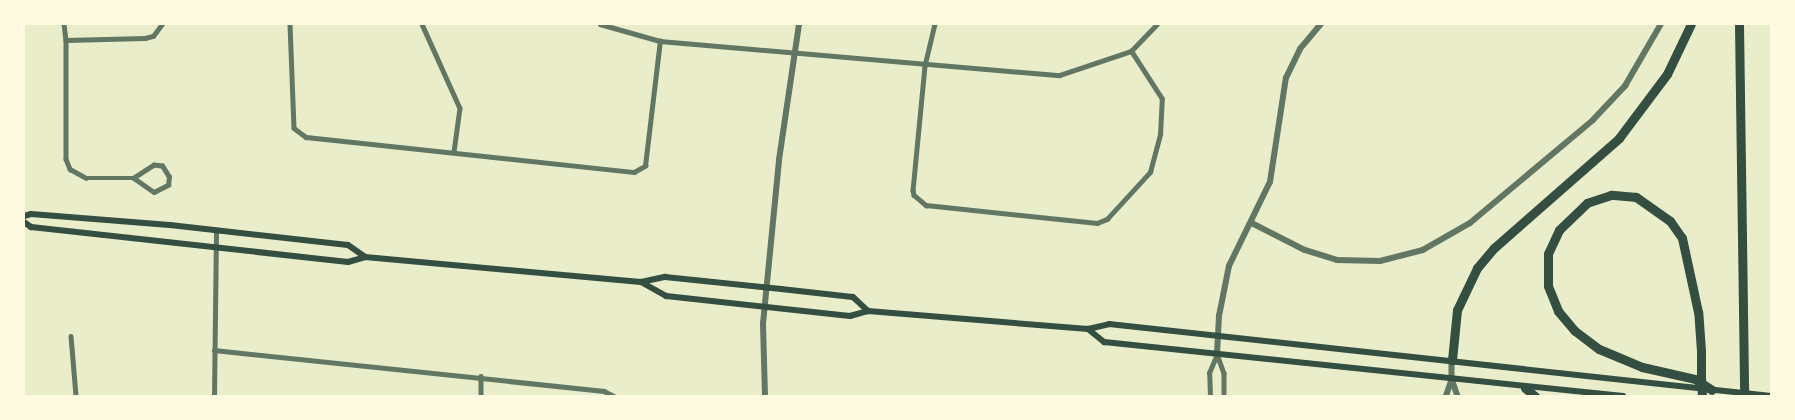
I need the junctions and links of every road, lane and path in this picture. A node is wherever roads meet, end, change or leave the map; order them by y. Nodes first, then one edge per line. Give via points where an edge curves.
1 (64, 24) edge
2 (162, 24) edge
3 (290, 24) edge
4 (422, 24) edge
5 (600, 24) edge
6 (800, 24) edge
7 (935, 24) edge
8 (1157, 24) edge
9 (1321, 24) edge
10 (1661, 24) edge
11 (1691, 24) edge
12 (1740, 24) edge
13 (66, 40) junction
14 (660, 40) junction
15 (793, 50) junction
16 (1131, 51) junction
17 (925, 66) junction
18 (454, 152) junction
19 (134, 178) junction
20 (24, 216) edge
21 (24, 222) edge
22 (1252, 223) junction
23 (216, 230) junction
24 (215, 249) junction
25 (365, 257) junction
26 (641, 282) junction
27 (767, 288) junction
28 (765, 306) junction
29 (868, 310) junction
30 (1088, 329) junction
31 (1218, 335) junction
32 (71, 336) dead end
33 (214, 350) junction
34 (1217, 354) junction
35 (1452, 360) junction
36 (481, 376) junction
37 (1452, 379) junction
38 (1525, 388) junction
39 (1712, 390) junction
40 (76, 396) edge
41 (214, 396) edge
42 (481, 396) edge
43 (614, 396) edge
44 (765, 396) edge
45 (1210, 396) edge
46 (1224, 396) edge
47 (1446, 396) edge
48 (1458, 396) edge
49 (1535, 396) edge
50 (1623, 396) edge
51 (1702, 396) edge
52 (1744, 396) edge
53 (1771, 396) edge

1 - 13 street
2 - 13 street via 153,36 145,38
3 - 18 street via 294,128 300,133 306,137
4 - 18 street via 460,108
5 - 14 street
6 - 15 street
7 - 17 street via 930,34
8 - 16 street
9 - 22 street via 1300,49 1286,78 1279,110 1274,167
10 - 22 street via 1625,86 1593,120 1470,223 1424,250 1380,261 1337,260 1305,250
11 - 35 highway via 1667,74 1619,138 1494,248 1477,268 1457,310
12 - 52 highway
13 - 19 street via 66,159 70,169 86,178
14 - 15 street
14 - 18 street via 645,166 634,172
15 - 17 street
15 - 27 street
16 - 17 street via 1060,75
16 - 17 street via 1162,99 1160,134 1150,172 1107,219 1097,223 926,205 914,195
19 - 19 street via 154,192 168,185 169,177 162,166 154,165
20 - 23 main road via 32,214
21 - 24 main road via 31,227
22 - 31 street via 1229,266
23 - 24 street
23 - 25 main road via 348,245
24 - 25 main road via 348,262
24 - 33 street
25 - 26 main road
26 - 27 main road via 665,277
26 - 28 main road via 666,296
27 - 28 street
27 - 29 main road via 853,297
28 - 29 main road via 850,316
28 - 44 street
29 - 30 main road
30 - 31 main road via 1109,324
30 - 34 main road via 1104,342
31 - 34 street
31 - 35 main road
32 - 40 street
33 - 36 street
33 - 41 street
34 - 37 main road
34 - 45 street via 1209,372
34 - 46 street via 1224,373
35 - 37 street
35 - 39 main road
36 - 42 street
36 - 43 street via 604,391
37 - 38 main road
37 - 47 street
37 - 48 street
38 - 49 highway
38 - 50 main road
39 - 51 highway via 1694,379 1642,367 1599,349 1575,331 1558,311 1548,286 1548,254 1558,230 1587,203 1611,195 1636,197 1670,221 1682,238 1698,312
39 - 53 main road

